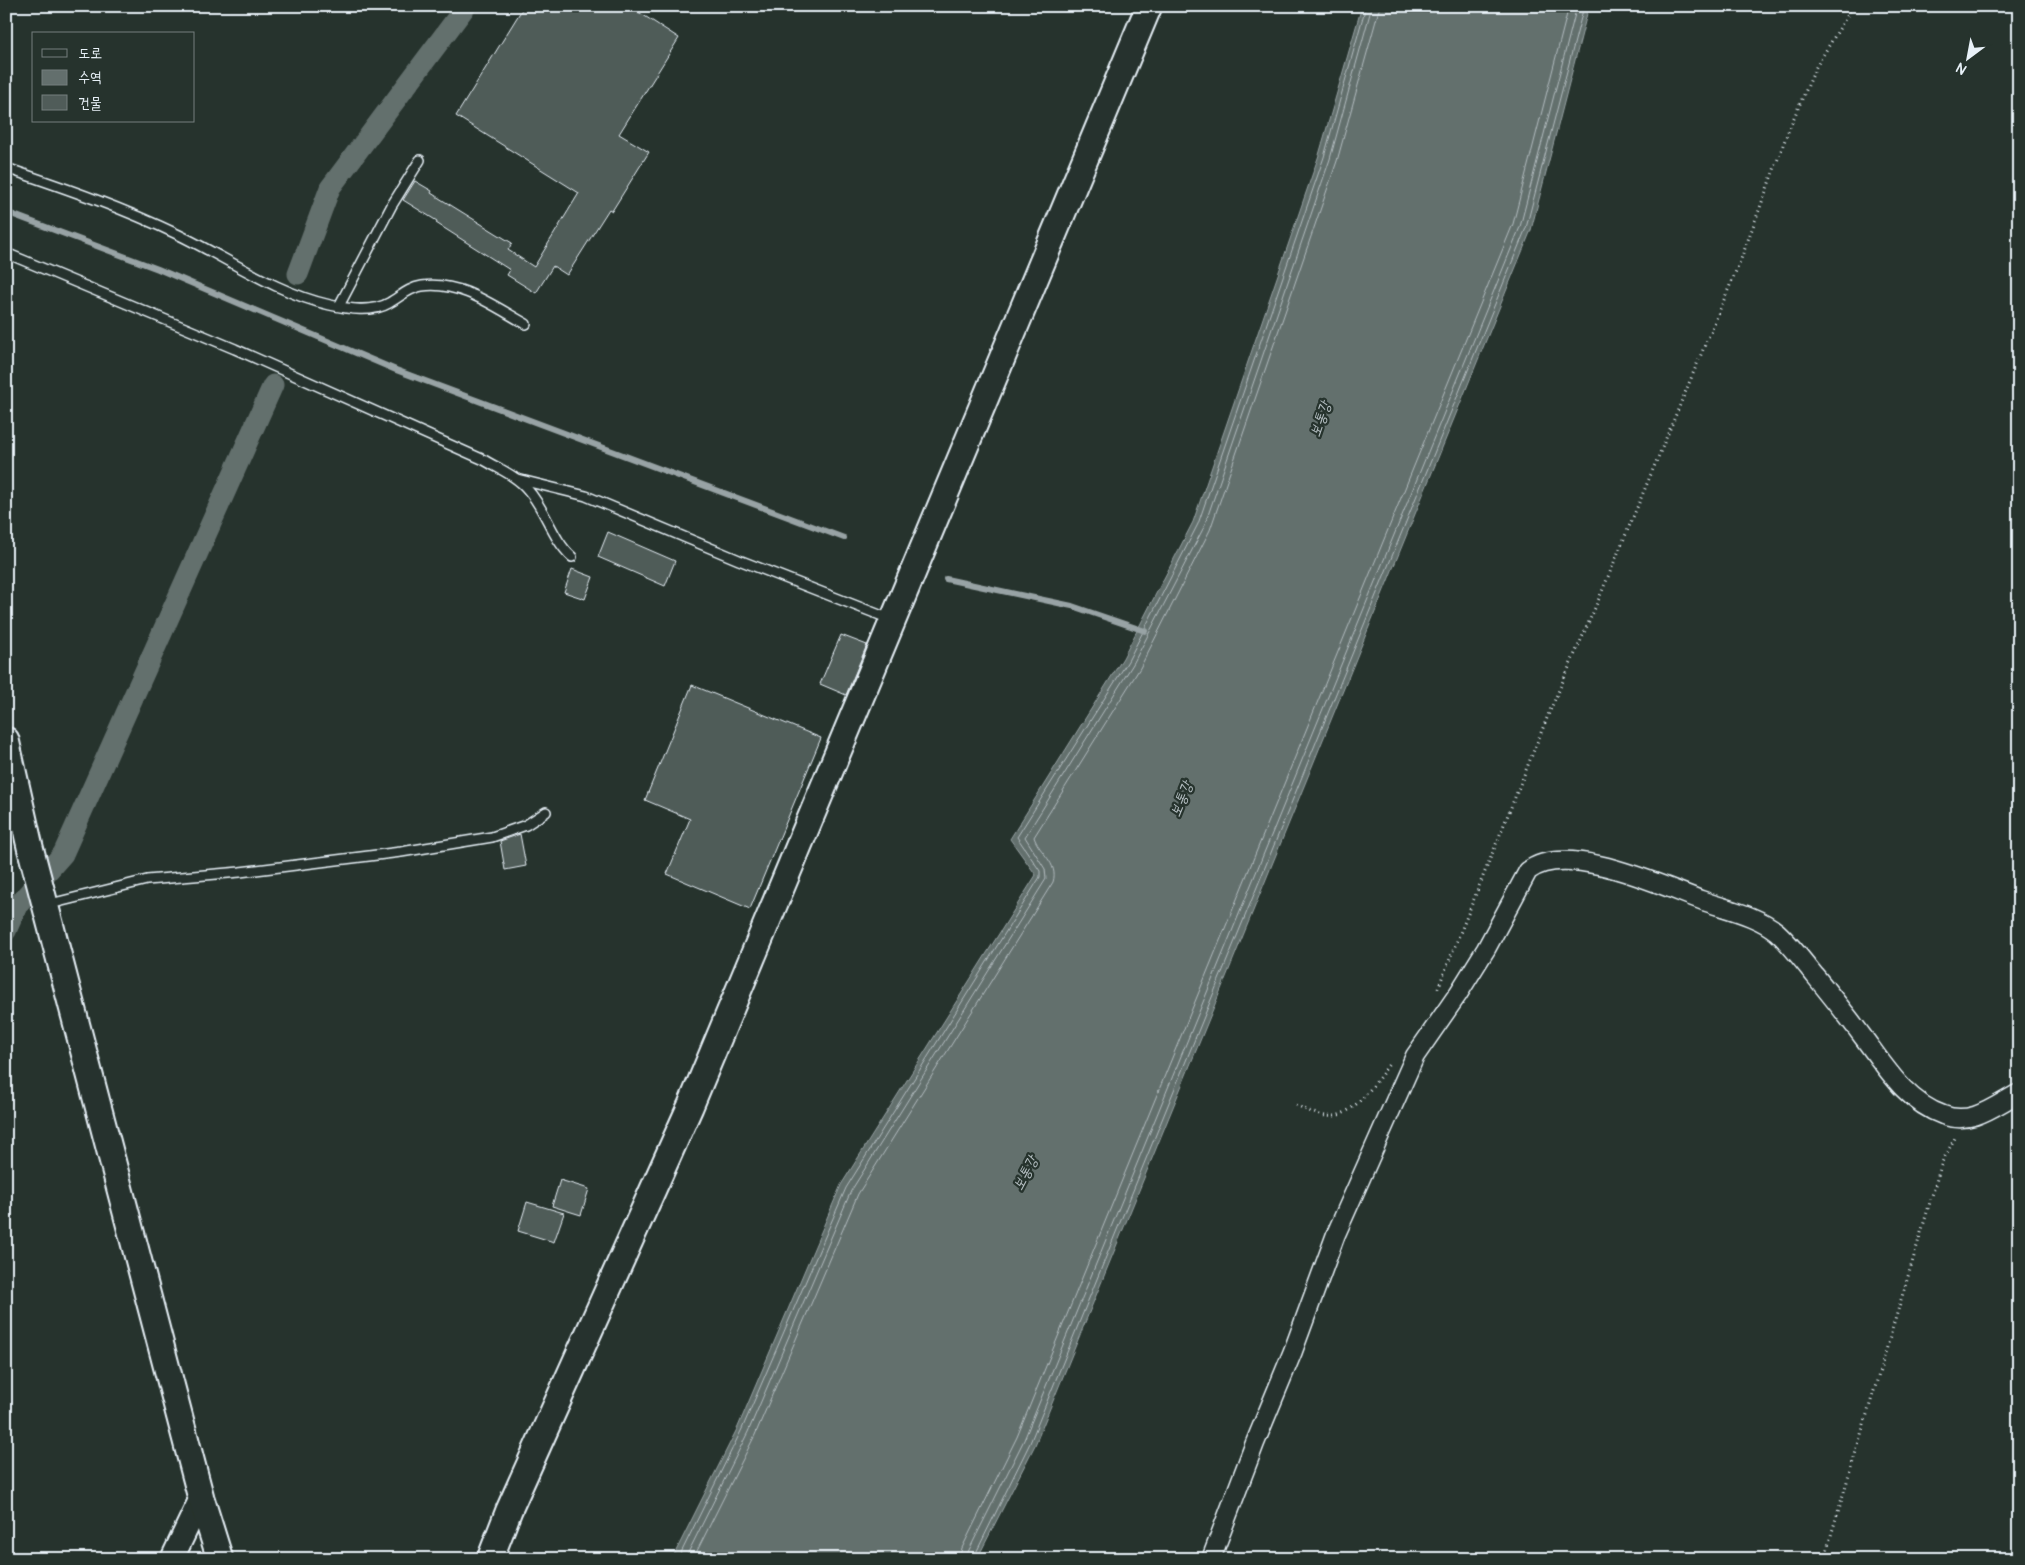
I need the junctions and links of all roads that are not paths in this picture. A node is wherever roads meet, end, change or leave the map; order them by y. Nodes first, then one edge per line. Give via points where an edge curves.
1 (1149, 6) edge
2 (420, 160) dead end
3 (6, 168) edge
4 (6, 253) edge
5 (339, 306) junction
6 (526, 324) dead end
7 (514, 478) junction
8 (572, 557) dead end
9 (893, 620) junction
10 (6, 740) edge
11 (546, 812) dead end
12 (46, 905) junction
13 (2019, 1093) edge
14 (200, 1498) junction
15 (172, 1559) edge
16 (220, 1559) edge
17 (490, 1559) edge
18 (1210, 1559) edge

1 - 9 main road
2 - 5 lane
3 - 5 lane via 88,196 179,235 300,296
4 - 7 lane via 234,348 484,460
5 - 6 lane via 371,310 388,304 408,289 446,286 470,294
7 - 8 lane via 529,490 563,549
7 - 9 lane via 586,496
9 - 17 main road via 690,1107
10 - 12 main road
11 - 12 lane via 492,837 401,852 147,880
12 - 14 main road
13 - 18 street via 1967,1119 1942,1115 1928,1108 1895,1080 1835,1000 1775,931 1613,868 1574,861 1535,866 1528,871 1486,949 1415,1056 1336,1234
14 - 15 street
14 - 16 main road

